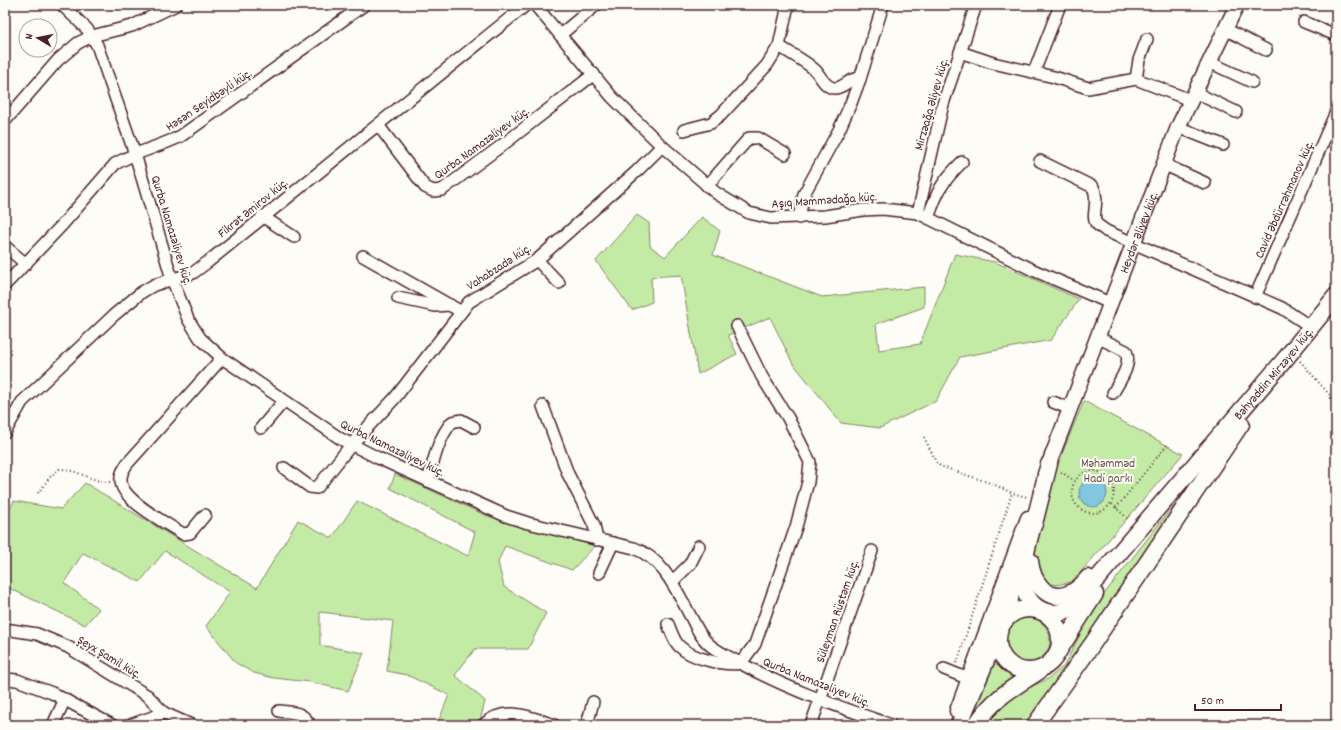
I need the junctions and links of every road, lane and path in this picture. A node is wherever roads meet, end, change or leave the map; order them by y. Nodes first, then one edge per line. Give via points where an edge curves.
1 (62, 5) edge
2 (364, 5) edge
3 (526, 5) edge
4 (535, 5) edge
5 (596, 5) edge
6 (883, 5) edge
7 (976, 5) edge
8 (1060, 5) edge
9 (1237, 5) edge
10 (170, 7) edge
11 (785, 7) edge
12 (1304, 22) dead end
13 (1225, 30) junction
14 (560, 35) junction
15 (1336, 35) edge
16 (92, 36) junction
17 (1147, 39) dead end
18 (779, 46) junction
19 (1266, 50) dead end
20 (960, 52) junction
21 (1209, 62) junction
22 (1034, 72) junction
23 (594, 74) junction
24 (860, 79) junction
25 (1136, 79) junction
26 (1252, 82) dead end
27 (1192, 96) junction
28 (1236, 112) dead end
29 (1336, 112) edge
30 (5, 121) edge
31 (378, 125) junction
32 (1178, 127) junction
33 (684, 130) dead end
34 (1223, 145) dead end
35 (662, 146) junction
36 (135, 154) junction
37 (785, 154) dead end
38 (1040, 161) dead end
39 (962, 162) dead end
40 (1163, 164) junction
41 (1205, 183) dead end
42 (707, 186) junction
43 (923, 215) junction
44 (262, 216) junction
45 (799, 218) junction
46 (294, 238) dead end
47 (1133, 244) junction
48 (7, 248) dead end
49 (363, 256) dead end
50 (537, 260) junction
51 (26, 264) junction
52 (172, 279) junction
53 (559, 283) dead end
54 (5, 285) edge
55 (1336, 296) edge
56 (1255, 297) junction
57 (398, 298) dead end
58 (1110, 303) junction
59 (451, 305) junction
60 (460, 311) junction
61 (737, 326) dead end
62 (1311, 327) junction
63 (1097, 337) junction
64 (1289, 355) junction
65 (222, 358) junction
66 (1113, 393) dead end
67 (284, 401) junction
68 (1054, 402) dead end
69 (1336, 402) edge
70 (543, 406) dead end
71 (1070, 409) junction
72 (261, 428) dead end
73 (474, 428) dead end
74 (5, 432) edge
75 (924, 437) dead end
76 (351, 445) junction
77 (1167, 445) dead end
78 (1209, 448) junction
79 (1049, 464) junction
80 (284, 468) dead end
81 (120, 481) junction
82 (428, 481) junction
83 (38, 493) dead end
84 (1012, 493) junction
85 (1036, 498) junction
86 (1112, 504) junction
87 (1116, 508) junction
88 (1036, 514) junction
89 (205, 515) dead end
90 (1128, 519) dead end
91 (1024, 528) junction
92 (597, 540) junction
93 (613, 543) junction
94 (699, 546) dead end
95 (872, 551) dead end
96 (599, 573) dead end
97 (672, 582) junction
98 (1041, 611) junction
99 (668, 624) dead end
100 (1001, 626) junction
101 (5, 630) edge
102 (1051, 661) junction
103 (741, 663) junction
104 (949, 671) joint
105 (969, 678) junction
106 (5, 679) edge
107 (65, 699) junction
108 (820, 700) junction
109 (593, 702) dead end
110 (279, 711) dead end
111 (164, 713) junction
112 (53, 725) edge
113 (112, 725) edge
114 (130, 725) edge
115 (191, 725) edge
116 (310, 725) edge
117 (483, 725) edge
118 (554, 725) edge
119 (587, 725) edge
120 (811, 725) edge
121 (890, 725) edge
122 (952, 725) edge
123 (959, 725) edge
124 (976, 725) edge
125 (1035, 725) edge

1 - 16 street, Qurba Namazəliyev küç.
2 - 36 street, Həsən Seyidbəyli küç. via 181,136
3 - 31 street, Fikrət Əmirov küç.
4 - 14 street, Aşıq Məmmədağa küç.
5 - 14 street
6 - 24 street
7 - 20 street, Mirzəağa Əliyev küç.
8 - 22 street
9 - 13 main road, Heydər Əliyev küç.
10 - 16 street via 120,30
11 - 18 street
12 - 15 street
13 - 19 street
13 - 21 main road, Heydər Əliyev küç.
14 - 23 street, Aşıq Məmmədağa küç.
16 - 30 street via 69,49
16 - 36 street, Qurba Namazəliyev küç. via 102,57
17 - 25 street via 1139,60
18 - 24 street via 806,64 830,86 841,86 855,78
18 - 33 street via 762,71 721,114 711,122
20 - 22 street via 993,63
20 - 43 street, Mirzəağa Əliyev küç. via 934,135
21 - 26 street
21 - 27 main road, Heydər Əliyev küç.
22 - 25 street via 1088,88
23 - 31 street, Qurba Namazəliyev küç. via 442,190 433,191 425,187
23 - 35 street, Aşıq Məmmədağa küç. via 612,97
24 - 45 street via 839,130 804,194 799,208
25 - 27 street
27 - 28 street
27 - 32 main road, Heydər Əliyev küç.
29 - 56 street, Cavid Əbdürrəhmanov küç.
31 - 44 street, Fikrət Əmirov küç.
32 - 34 street
32 - 40 main road, Heydər Əliyev küç.
35 - 42 street, Aşıq Məmmədağa küç.
35 - 50 street, Vahabzadə küç.
36 - 51 street, Həsən Seyidbəyli küç. via 109,170
36 - 52 street, Qurba Namazəliyev küç.
37 - 42 street via 758,138 749,138
38 - 47 street via 1093,187 1097,200 1094,216 1096,223 1106,231
39 - 43 street via 945,179
40 - 41 street
40 - 47 main road, Heydər Əliyev küç.
42 - 45 street, Aşıq Məmmədağa küç. via 753,215
43 - 45 street, Aşıq Məmmədağa küç. via 895,210 870,210
43 - 58 street, Aşıq Məmmədağa küç. via 1033,270
44 - 46 street
44 - 52 street, Fikrət Əmirov küç. via 193,272
47 - 56 street
47 - 58 main road, Heydər Əliyev küç.
48 - 51 street
49 - 59 street
50 - 53 street
50 - 60 street, Vahabzadə küç. via 480,294
51 - 54 street, Həsən Seyidbəyli küç.
52 - 65 street, Qurba Namazəliyev küç. via 188,319 200,338
52 - 74 street, Fikrət Əmirov küç. via 142,292 114,314 22,402
55 - 62 highway, Bəhyəddin Mirzəyev küç.
56 - 62 street via 1282,308
57 - 59 street via 435,306
58 - 63 main road, Heydər Əliyev küç.
59 - 60 street
60 - 76 street, Vahabzadə küç. via 409,380
61 - 103 street via 762,377 788,418 810,462 808,482 796,527 755,644
62 - 64 highway, Bəhyəddin Mirzəyev küç.
63 - 66 street via 1126,351 1127,365
63 - 71 main road, Heydər Əliyev küç.
64 - 69 path
64 - 78 highway, Bəhyəddin Mirzəyev küç.
64 - 125 highway
65 - 67 street, Qurba Namazəliyev küç.
65 - 81 street via 127,464
67 - 72 street
67 - 76 street, Qurba Namazəliyev küç.
68 - 71 street
70 - 92 street via 568,474 594,525
71 - 79 main road, Heydər Əliyev küç.
73 - 82 street via 461,420 452,422 443,432
75 - 84 path via 940,466
76 - 80 street, Vahabzadə küç. via 317,488 310,487
76 - 82 street, Qurba Namazəliyev küç.
77 - 87 path
78 - 88 highway via 1086,580 1068,594 1050,593 1040,588 1034,580 1030,559
78 - 98 highway via 1076,603 1068,610 1057,614
78 - 102 highway via 1097,591
79 - 85 main road, Heydər Əliyev küç.
79 - 88 highway
81 - 83 path via 100,481 67,469 59,469
81 - 89 street via 127,495 136,503 183,534 190,533
82 - 92 street, Qurba Namazəliyev küç. via 506,516
84 - 85 path
84 - 104 path
85 - 91 main road, Heydər Əliyev küç.
86 - 86 path via 1114,488 1105,474 1089,471 1075,481 1072,497 1082,511 1098,513
86 - 87 path
87 - 90 path
88 - 98 highway via 1024,562 1024,587 1031,604
91 - 100 main road via 1012,594
91 - 105 main road
92 - 93 street, Qurba Namazəliyev küç.
93 - 96 street
93 - 97 street, Qurba Namazəliyev küç. via 645,552
94 - 97 street via 690,564
95 - 108 street, Süleyman Rüstəm küç.
97 - 103 street, Qurba Namazəliyev küç. via 704,640
98 - 100 highway via 1018,611 1006,618
98 - 102 highway via 1055,623 1059,631 1058,650
99 - 103 street via 678,645 684,651 723,664
100 - 102 highway via 998,634 999,648 1005,661 1012,667 1030,671
100 - 123 highway
101 - 111 street, Şeyx Şamil küç. via 37,634 68,647 148,696
102 - 124 highway via 1002,694 989,706
103 - 108 street, Qurba Namazəliyev küç.
104 - 105 street
105 - 122 main road
106 - 107 street via 17,680
107 - 112 street
107 - 113 street
108 - 120 street, Süleyman Rüstəm küç.
108 - 121 street, Qurba Namazəliyev küç.
109 - 119 street
110 - 116 street via 300,714
111 - 114 street
111 - 115 street, Şeyx Şamil küç.
117 - 118 street via 497,714 510,713

